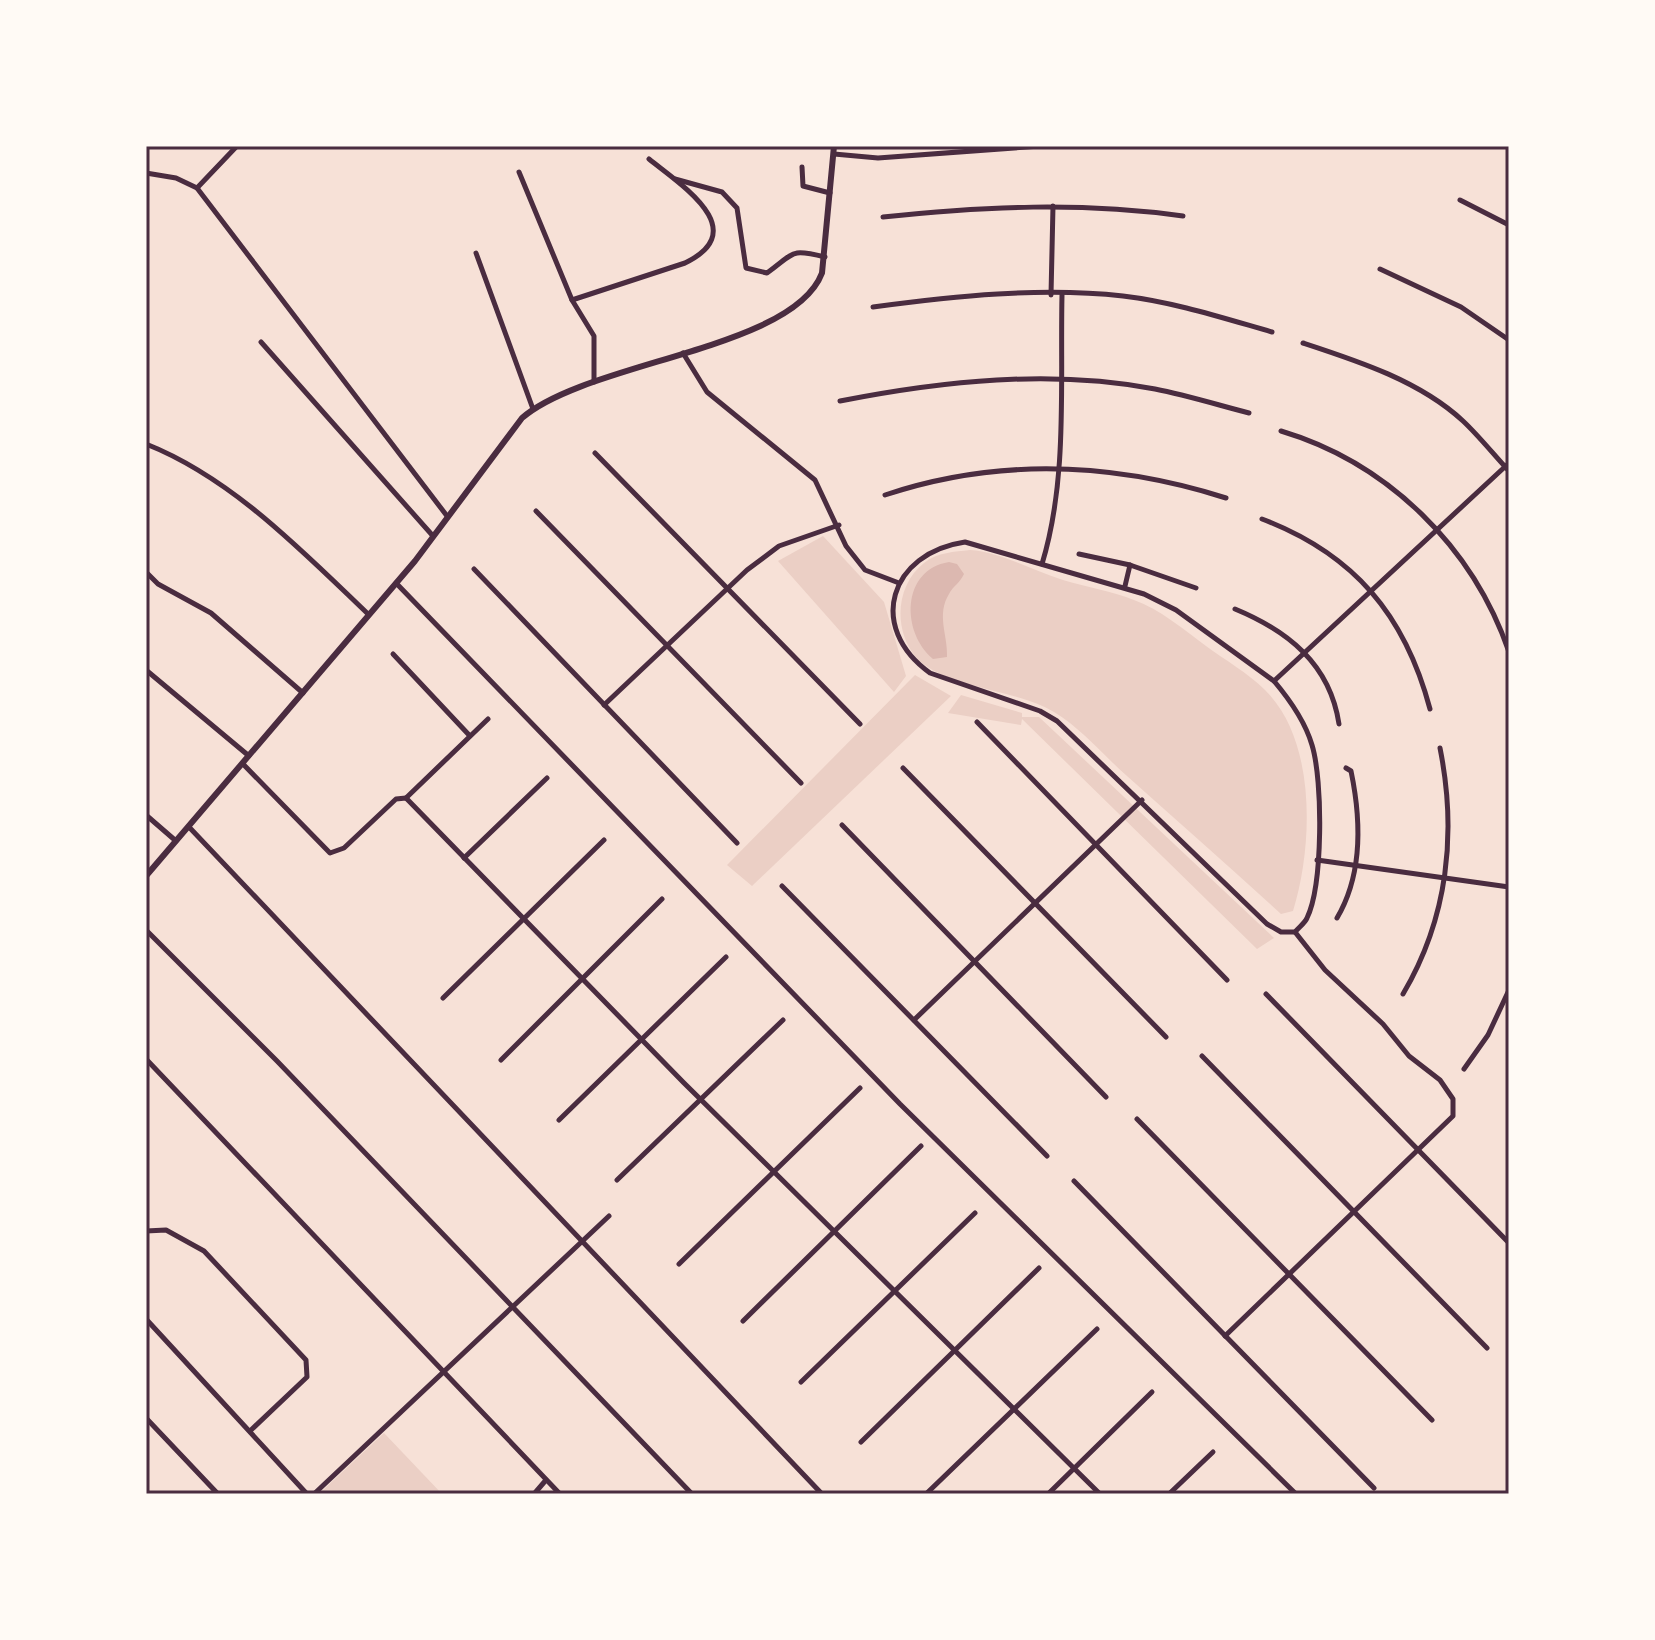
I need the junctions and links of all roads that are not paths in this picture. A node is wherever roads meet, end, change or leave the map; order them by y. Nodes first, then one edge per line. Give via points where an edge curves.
1 (237, 146) edge
2 (1040, 146) edge
3 (834, 150) edge
4 (649, 159) dead end
5 (802, 167) dead end
6 (519, 172) dead end
7 (146, 173) edge
8 (674, 179) junction
9 (197, 188) junction
10 (831, 193) junction
11 (1460, 200) dead end
12 (1053, 206) junction
13 (1183, 216) dead end
14 (883, 217) dead end
15 (1509, 225) edge
16 (476, 253) dead end
17 (825, 257) junction
18 (1380, 269) dead end
19 (1051, 295) junction
20 (1062, 295) junction
21 (572, 300) junction
22 (873, 307) dead end
23 (1272, 332) dead end
24 (1509, 340) edge
25 (261, 342) dead end
26 (1303, 343) dead end
27 (683, 353) junction
28 (1060, 380) junction
29 (594, 382) junction
30 (840, 401) dead end
31 (533, 409) junction
32 (1249, 413) dead end
33 (1281, 431) dead end
34 (146, 444) edge
35 (595, 453) dead end
36 (1058, 467) junction
37 (1508, 467) edge
38 (885, 495) dead end
39 (1226, 498) dead end
40 (536, 511) dead end
41 (447, 516) junction
42 (1262, 519) dead end
43 (839, 525) junction
44 (1438, 528) junction
45 (433, 536) junction
46 (1079, 554) dead end
47 (1042, 564) junction
48 (1130, 565) junction
49 (474, 569) dead end
50 (146, 572) edge
51 (396, 583) junction
52 (899, 583) junction
53 (1125, 586) junction
54 (1196, 588) dead end
55 (729, 589) junction
56 (1371, 591) junction
57 (1235, 609) dead end
58 (368, 614) junction
59 (667, 646) junction
60 (1305, 651) junction
61 (1509, 652) edge
62 (393, 654) dead end
63 (146, 670) edge
64 (1274, 681) junction
65 (303, 693) junction
66 (604, 705) junction
67 (1430, 709) dead end
68 (488, 719) dead end
69 (977, 722) dead end
70 (860, 724) dead end
71 (1339, 724) dead end
72 (470, 736) junction
73 (1440, 748) dead end
74 (249, 756) junction
75 (243, 764) junction
76 (903, 768) dead end
77 (1346, 768) dead end
78 (547, 778) dead end
79 (801, 783) dead end
80 (406, 798) junction
81 (1142, 800) junction
82 (146, 815) edge
83 (842, 825) dead end
84 (189, 827) junction
85 (604, 840) dead end
86 (176, 841) junction
87 (737, 843) dead end
88 (1096, 845) junction
89 (464, 858) junction
90 (1317, 860) junction
91 (1355, 865) junction
92 (146, 876) edge
93 (1446, 878) junction
94 (782, 886) dead end
95 (1509, 887) edge
96 (662, 899) dead end
97 (1035, 903) junction
98 (523, 918) junction
99 (1337, 918) dead end
100 (146, 930) edge
101 (1295, 932) junction
102 (726, 957) dead end
103 (974, 961) junction
104 (583, 980) junction
105 (1227, 980) dead end
106 (1509, 990) edge
107 (1266, 994) dead end
108 (1403, 994) dead end
109 (443, 998) dead end
110 (783, 1020) dead end
111 (914, 1020) junction
112 (1166, 1037) dead end
113 (642, 1040) junction
114 (1202, 1056) dead end
115 (146, 1059) edge
116 (501, 1060) dead end
117 (1464, 1069) dead end
118 (860, 1088) dead end
119 (1106, 1097) dead end
120 (700, 1099) junction
121 (1137, 1119) dead end
122 (559, 1120) dead end
123 (921, 1146) dead end
124 (1418, 1150) junction
125 (1047, 1156) dead end
126 (774, 1172) junction
127 (617, 1180) dead end
128 (1074, 1181) dead end
129 (1355, 1212) junction
130 (975, 1213) dead end
131 (609, 1216) dead end
132 (834, 1230) junction
133 (146, 1231) edge
134 (581, 1240) junction
135 (1509, 1243) edge
136 (679, 1264) dead end
137 (1039, 1268) dead end
138 (1289, 1274) junction
139 (894, 1289) junction
140 (512, 1306) junction
141 (146, 1319) edge
142 (743, 1321) dead end
143 (1097, 1329) dead end
144 (1225, 1336) junction
145 (1487, 1348) dead end
146 (955, 1349) junction
147 (445, 1372) junction
148 (801, 1382) dead end
149 (1152, 1392) dead end
150 (1014, 1408) junction
151 (146, 1418) edge
152 (1432, 1420) dead end
153 (250, 1431) junction
154 (861, 1442) dead end
155 (1213, 1452) dead end
156 (1074, 1468) junction
157 (546, 1480) junction
158 (1374, 1488) dead end
159 (218, 1494) edge
160 (307, 1494) edge
161 (314, 1494) edge
162 (534, 1494) edge
163 (560, 1494) edge
164 (692, 1494) edge
165 (822, 1494) edge
166 (926, 1494) edge
167 (1048, 1494) edge
168 (1100, 1494) edge
169 (1169, 1494) edge
170 (1296, 1494) edge

1 - 9 street
2 - 3 street via 878,158
3 - 10 street
4 - 8 street
5 - 10 street via 803,186
6 - 21 street
7 - 9 street
8 - 17 street via 722,192 737,208 746,268 767,273 798,250
8 - 21 street via 701,201 714,223 713,242 685,263
9 - 41 street
10 - 17 street
11 - 15 street
12 - 13 street
12 - 14 street
12 - 19 street
16 - 31 street
17 - 27 street via 816,288 790,311
18 - 24 street via 1461,307
19 - 20 street
19 - 22 street via 950,297
20 - 23 street via 1184,307
20 - 28 street
21 - 29 street via 594,336
25 - 45 street
26 - 37 street via 1409,384 1461,419
27 - 29 street
27 - 43 street via 707,392 815,480
28 - 30 street via 978,381
28 - 32 street via 1154,389
28 - 36 street
29 - 31 street
31 - 41 street
33 - 44 street via 1314,440 1353,462 1392,487
34 - 58 street via 178,457 280,530
35 - 55 street
36 - 38 street via 985,470
36 - 39 street via 1121,472
36 - 47 street via 1052,532
37 - 44 street
40 - 59 street
41 - 45 street
42 - 56 street via 1334,556
43 - 52 street via 846,546 865,570
43 - 55 street via 779,546
44 - 56 street
44 - 61 street via 1484,594
45 - 51 street
46 - 48 street
47 - 52 street via 965,542 944,545 919,558
47 - 53 street
48 - 53 street
48 - 54 street
49 - 66 street
50 - 65 street via 211,613
51 - 58 street
51 - 170 street via 900,1104
52 - 81 street via 894,624 915,662 930,673 1057,721
53 - 64 street via 1176,610
55 - 59 street
55 - 70 street
56 - 60 street
56 - 67 street via 1403,632
57 - 60 street via 1269,624
58 - 65 street
59 - 66 street
59 - 79 street
60 - 64 street
60 - 71 street via 1325,680
62 - 72 street
63 - 74 street
64 - 90 street via 1298,714 1312,746 1320,802
65 - 74 street
66 - 87 street
68 - 72 street
69 - 88 street
72 - 80 street
73 - 93 street via 1448,799
74 - 75 street
75 - 80 street via 330,853 344,848 396,799
75 - 84 street
76 - 97 street
77 - 91 street via 1357,807
78 - 89 street
80 - 89 street
81 - 88 street
81 - 101 street via 1267,924
82 - 86 street
83 - 103 street
84 - 86 street
84 - 134 street
85 - 98 street
86 - 92 street
88 - 97 street
88 - 105 street
89 - 98 street
90 - 91 street
90 - 101 street via 1307,920
91 - 93 street
91 - 99 street
93 - 95 street
93 - 108 street via 1426,949
94 - 111 street
96 - 104 street
97 - 103 street
97 - 112 street
98 - 104 street
98 - 109 street
100 - 140 street
101 - 124 street via 1325,970 1409,1056 1440,1080 1453,1099 1453,1116
102 - 113 street
103 - 111 street
103 - 119 street
104 - 113 street
104 - 116 street
106 - 117 street via 1488,1035
107 - 124 street
110 - 120 street
111 - 125 street
113 - 120 street
113 - 122 street
114 - 129 street
115 - 147 street
118 - 126 street
120 - 126 street
120 - 127 street
121 - 138 street
123 - 132 street
124 - 129 street
124 - 135 street
126 - 132 street
126 - 136 street
128 - 144 street
129 - 138 street
129 - 145 street
130 - 139 street
131 - 134 street
132 - 139 street
132 - 142 street
133 - 153 street via 166,1230 204,1251 306,1360 307,1377
134 - 140 street
134 - 165 street
137 - 146 street
138 - 144 street
138 - 152 street
139 - 146 street
139 - 148 street
140 - 147 street
140 - 164 street
141 - 153 street
143 - 150 street
144 - 158 street
146 - 150 street
146 - 154 street
147 - 157 street
147 - 161 street
149 - 156 street
150 - 156 street
150 - 166 street
151 - 159 street
153 - 160 street
155 - 169 street
156 - 167 street
156 - 168 street
157 - 162 street
157 - 163 street

